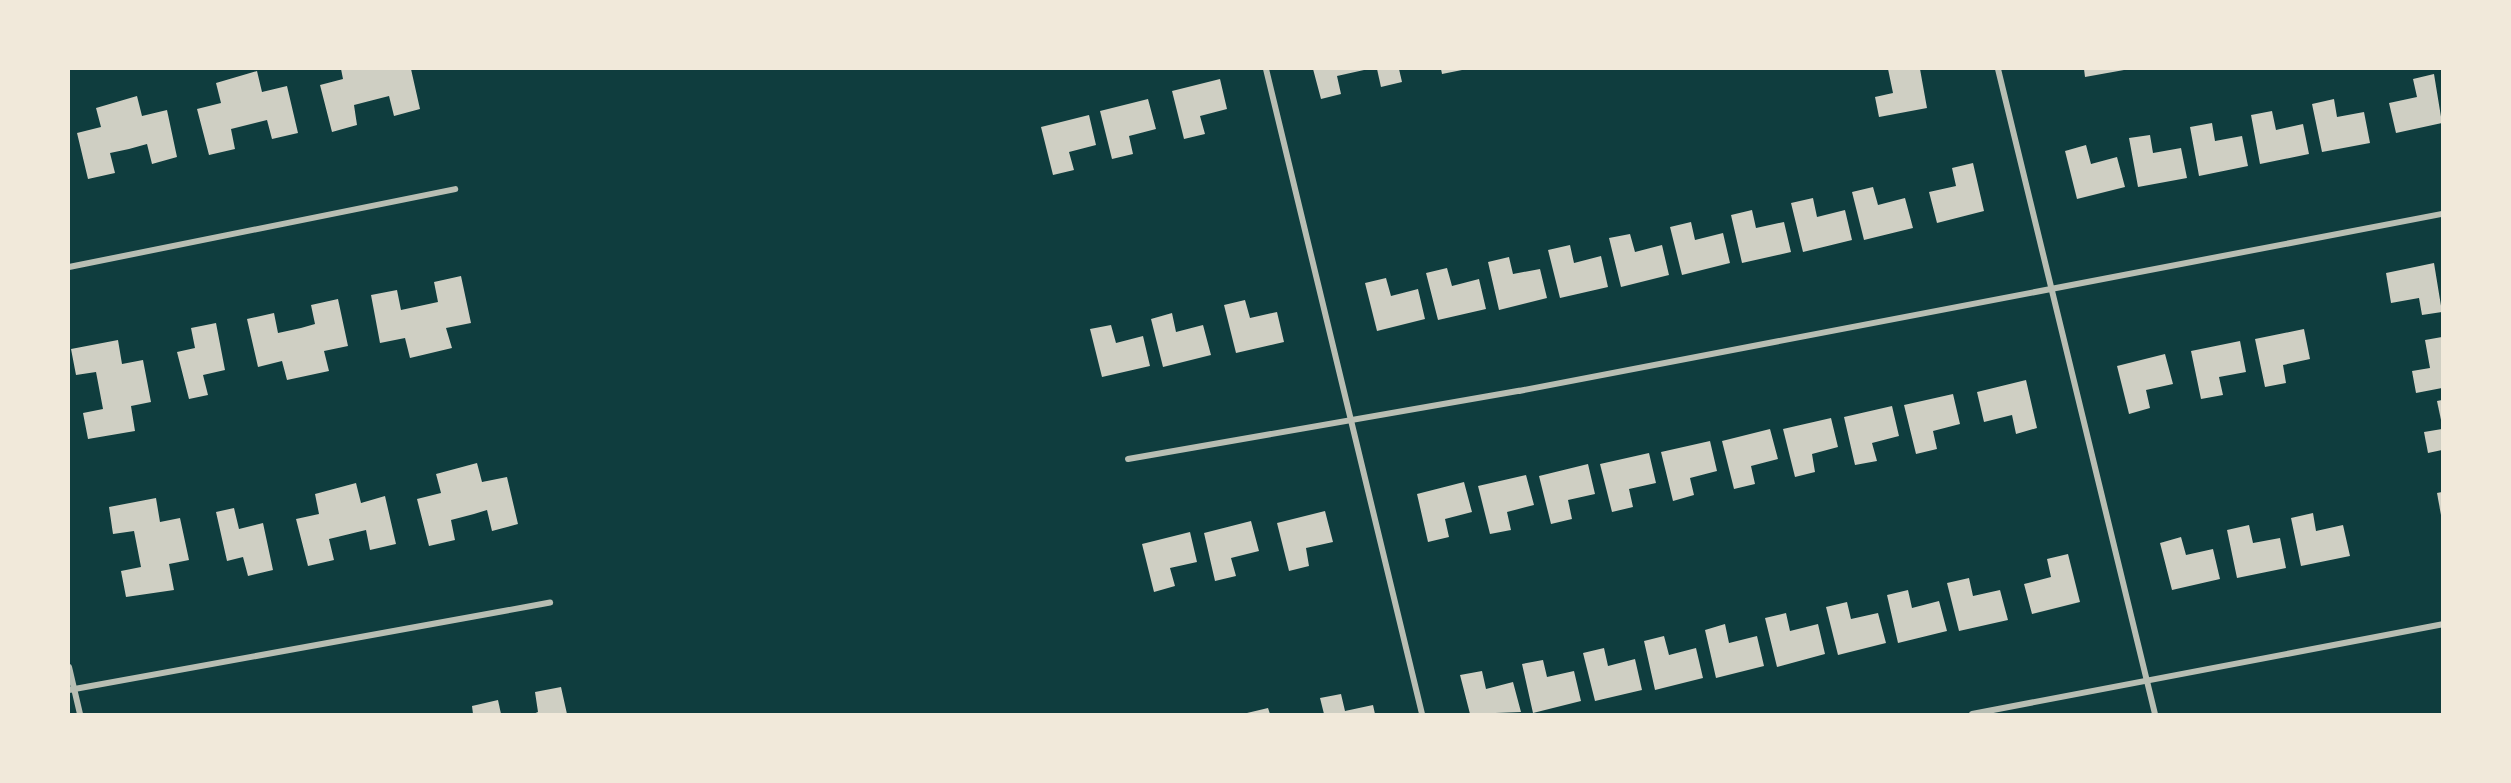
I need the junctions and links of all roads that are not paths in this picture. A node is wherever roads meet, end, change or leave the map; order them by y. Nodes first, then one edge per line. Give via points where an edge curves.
1 (1266, 69) edge
2 (1998, 69) edge
3 (455, 189) dead end
4 (2442, 214) edge
5 (69, 267) edge
6 (2051, 289) junction
7 (1351, 421) junction
8 (1128, 459) dead end
9 (550, 603) dead end
10 (2442, 624) edge
11 (69, 667) edge
12 (2147, 681) junction
13 (71, 689) edge
14 (80, 714) edge
15 (1422, 714) edge
16 (1972, 714) edge
17 (2155, 714) edge

1 - 7 street
2 - 6 street
3 - 5 street
4 - 6 street
6 - 7 street
6 - 12 street
7 - 8 street
7 - 15 street
9 - 13 street
10 - 12 street
11 - 13 street
12 - 16 street
12 - 17 street
13 - 14 street

